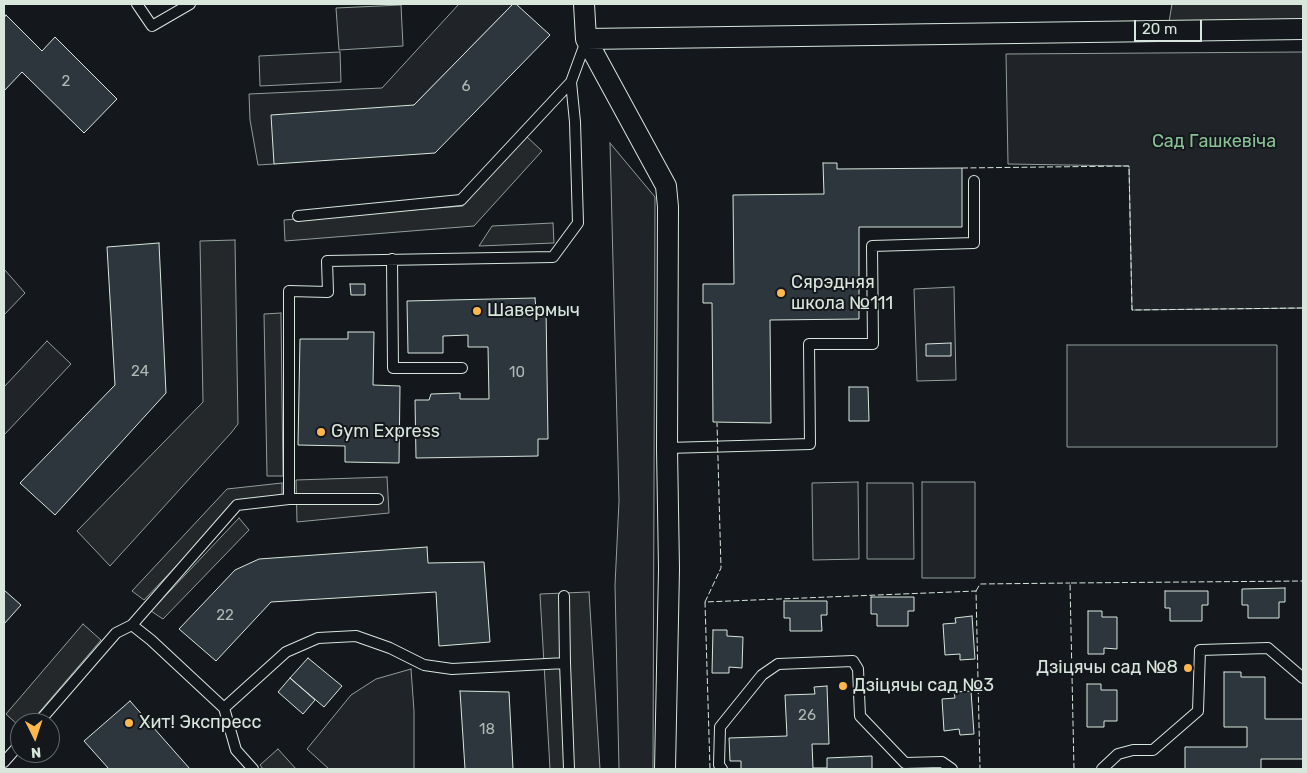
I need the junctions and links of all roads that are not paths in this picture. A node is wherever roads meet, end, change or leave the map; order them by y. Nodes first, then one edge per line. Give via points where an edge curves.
1 (137, 4) edge
2 (190, 4) edge
3 (584, 4) edge
4 (1303, 29) edge
5 (586, 39) junction
6 (571, 82) junction
7 (974, 181) dead end
8 (298, 216) dead end
9 (392, 259) junction
10 (462, 368) dead end
11 (667, 448) junction
12 (289, 499) junction
13 (378, 499) dead end
14 (564, 596) dead end
15 (132, 625) junction
16 (565, 663) junction
17 (1303, 678) edge
18 (224, 708) junction
19 (47, 713) edge
20 (252, 769) edge
21 (569, 769) edge
22 (665, 769) edge
23 (722, 769) edge
24 (952, 769) edge
25 (1102, 769) edge

1 - 2 lane via 152,26
3 - 5 street
4 - 5 street
5 - 6 lane
5 - 11 street via 666,186
6 - 8 lane via 461,200
6 - 9 lane via 578,223 553,257
7 - 11 lane via 974,243 872,246 872,344 809,344 810,444
9 - 10 lane via 393,368
9 - 12 lane via 327,261 328,292 289,291
11 - 22 street via 669,569
12 - 13 lane
12 - 15 lane via 237,505
14 - 16 lane
15 - 18 lane
15 - 19 lane via 116,633
16 - 18 lane via 452,669 424,665 356,636 318,638 286,652
16 - 21 lane
17 - 25 lane via 1268,648 1200,650 1198,711 1153,750 1118,754
18 - 20 lane via 236,750
23 - 24 lane via 719,765 720,727 762,675 778,664 853,661 858,669 860,716 906,763 942,762

